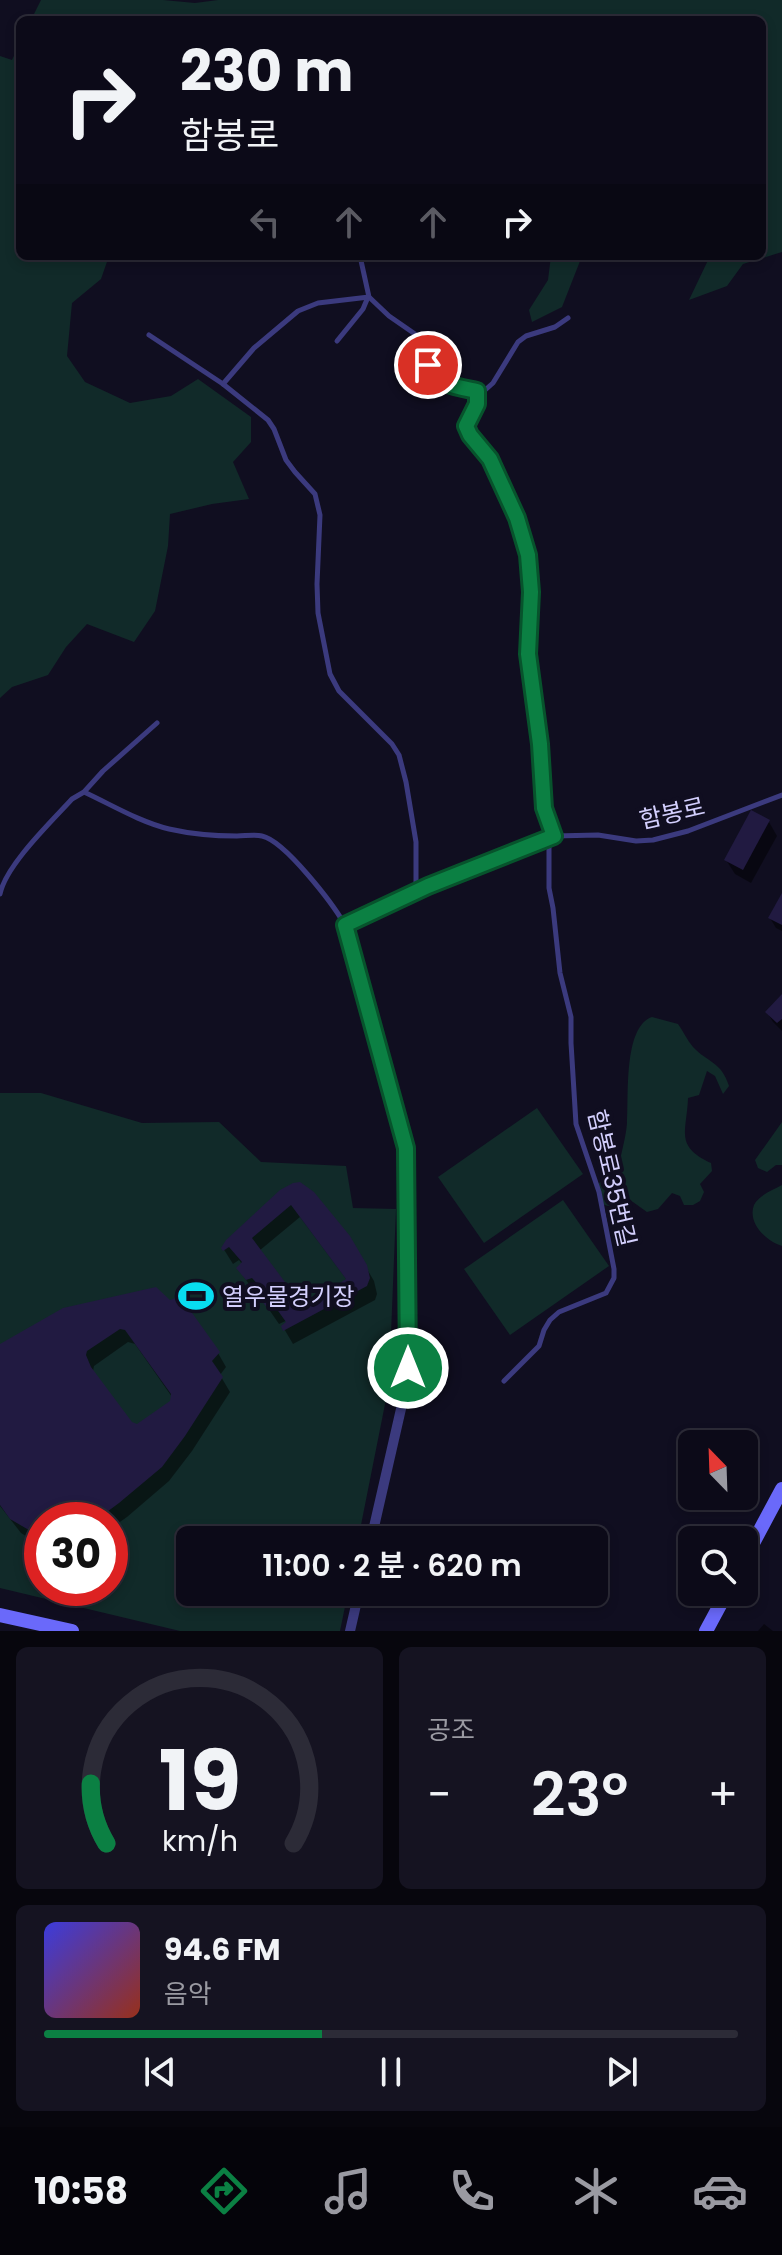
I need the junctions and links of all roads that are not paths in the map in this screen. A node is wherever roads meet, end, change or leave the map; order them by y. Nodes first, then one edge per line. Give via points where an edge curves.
1 (361, 260) edge
2 (369, 297) junction
3 (568, 318) dead end
4 (149, 335) dead end
5 (337, 341) dead end
6 (223, 384) junction
7 (477, 391) junction
8 (157, 723) dead end
9 (84, 792) junction
10 (782, 795) edge
11 (554, 836) junction
12 (416, 892) junction
13 (0, 894) edge
14 (345, 925) junction
15 (504, 1381) dead end
16 (782, 1489) edge
17 (374, 1526) edge
18 (758, 1534) edge
19 (356, 1606) edge
20 (719, 1606) edge
21 (0, 1615) edge
22 (72, 1631) edge
23 (350, 1631) edge
24 (706, 1631) edge

1 - 2 lane
2 - 5 lane
2 - 6 lane via 298,311 254,348
2 - 7 lane via 415,334 431,373 448,384
3 - 7 lane via 518,342 493,383
4 - 6 lane
6 - 12 lane via 268,420 286,460 315,494 320,515 318,613 330,674 339,691 399,755 416,842
7 - 11 lane via 466,426 490,459 528,555 528,654 544,808
8 - 9 lane
9 - 13 lane via 13,867
9 - 14 lane via 170,829 260,835 276,842
10 - 11 lane, 함봉로 via 653,840
11 - 12 lane, 함봉로
11 - 15 lane, 함봉로35번길 via 549,846 549,888 571,1017 576,1124 599,1192 614,1278 606,1293 550,1320 539,1346
12 - 14 lane, 함봉로
14 - 17 street via 407,1162 406,1387
16 - 18 main road
19 - 23 street
20 - 24 main road
21 - 22 main road

